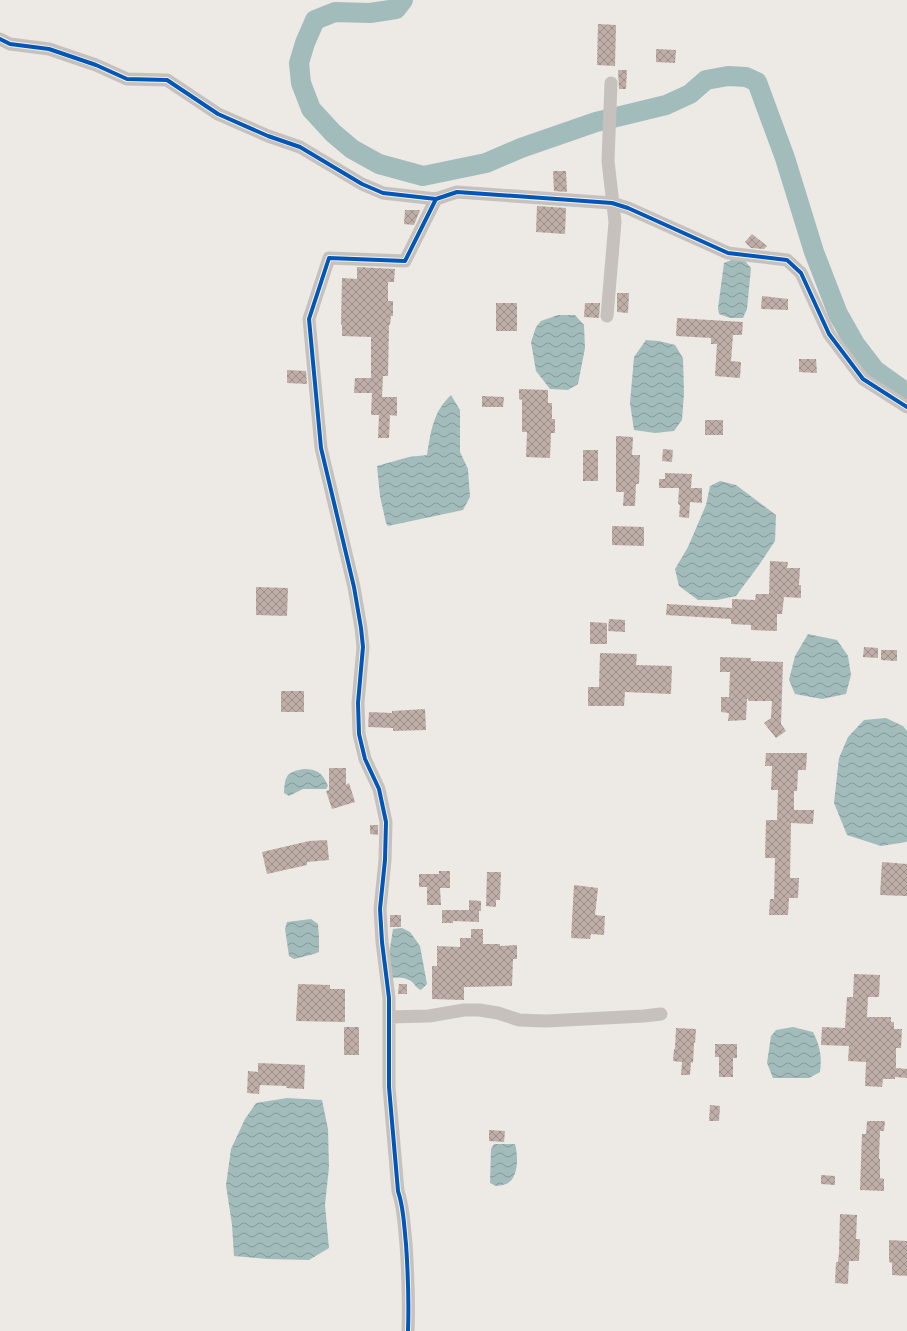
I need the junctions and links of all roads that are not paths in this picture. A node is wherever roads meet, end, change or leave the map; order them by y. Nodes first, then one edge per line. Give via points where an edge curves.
1 (0, 40) edge
2 (611, 83) dead end
3 (436, 199) junction
4 (612, 204) junction
5 (607, 316) dead end
6 (907, 407) edge
7 (660, 1014) dead end
8 (389, 1017) junction
9 (408, 1331) edge

1 - 3 street via 10,44 49,49 127,79 167,80 218,114 300,147 362,184 384,193
2 - 4 street via 608,161
3 - 4 street via 457,192
3 - 8 street via 405,261 329,258 309,319 321,448 354,587 361,628 363,647 358,703 359,734 365,759 379,789 386,822 380,909
4 - 5 street via 615,222
4 - 6 street via 628,208 728,253 787,260 801,273 829,334 863,379
7 - 8 street via 546,1021 519,1020 498,1013 464,1010 429,1016
8 - 9 street via 389,1088 398,1191 403,1204 409,1303

